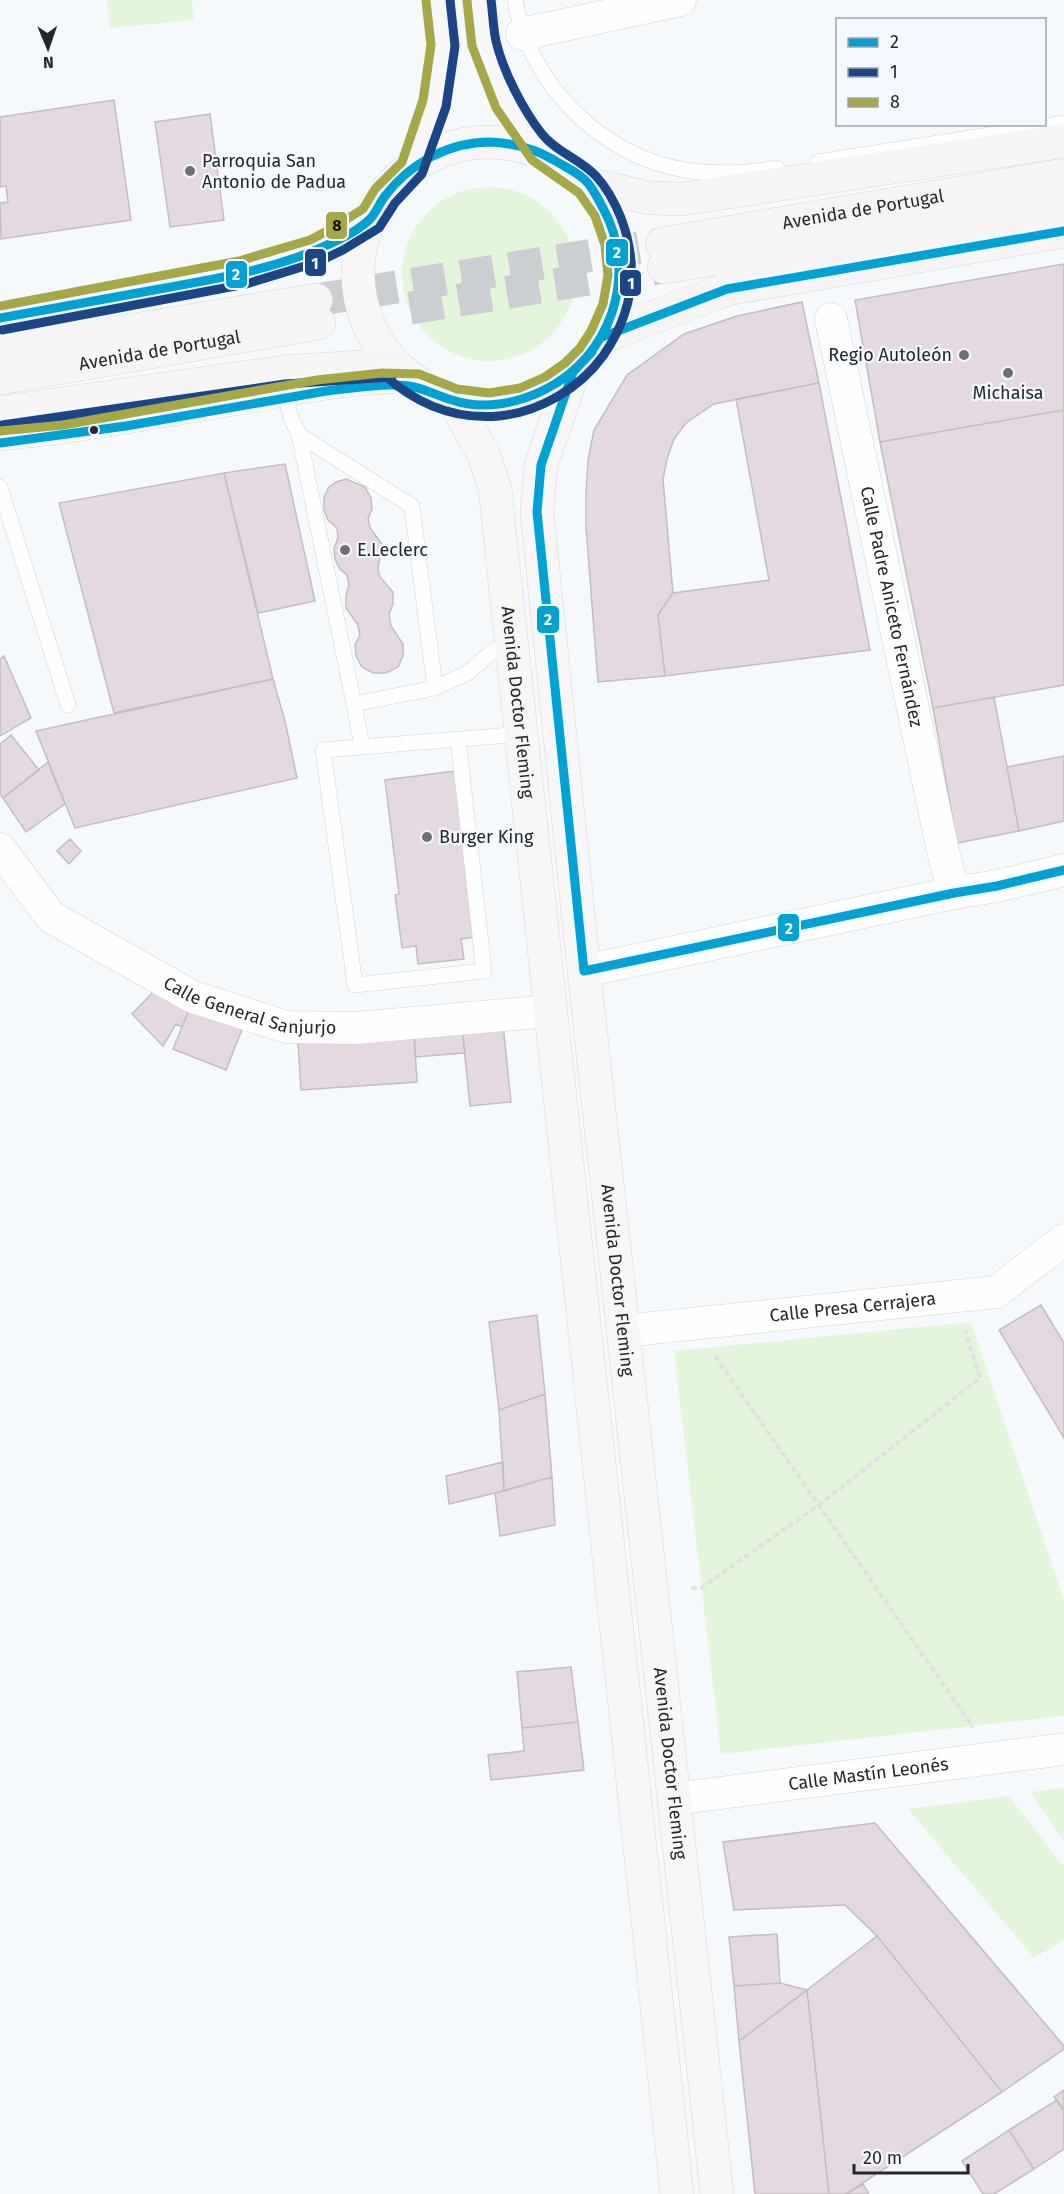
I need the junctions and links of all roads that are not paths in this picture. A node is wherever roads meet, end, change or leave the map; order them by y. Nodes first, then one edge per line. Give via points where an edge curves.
1 (438, 0) edge
2 (479, 0) edge
3 (515, 0) edge
4 (680, 0) edge
5 (522, 34) junction
6 (1064, 123) edge
7 (1045, 126) edge
8 (1046, 126) edge
9 (1064, 141) edge
10 (540, 151) junction
11 (412, 168) junction
12 (1064, 175) edge
13 (588, 184) junction
14 (1064, 201) edge
15 (372, 218) junction
16 (1064, 231) edge
17 (0, 318) edge
18 (831, 319) dead end
19 (602, 338) junction
20 (0, 352) edge
21 (391, 365) junction
22 (573, 372) junction
23 (0, 378) edge
24 (417, 386) junction
25 (286, 398) junction
26 (454, 401) junction
27 (0, 413) edge
28 (299, 435) junction
29 (0, 443) edge
30 (0, 487) edge
31 (510, 642) junction
32 (435, 687) junction
33 (354, 704) junction
34 (68, 705) dead end
35 (522, 734) junction
36 (458, 739) junction
37 (362, 746) junction
38 (0, 849) edge
39 (1064, 870) edge
40 (954, 893) junction
41 (584, 971) junction
42 (551, 1011) junction
43 (1064, 1240) edge
44 (624, 1331) junction
45 (1064, 1749) edge
46 (674, 1799) junction
47 (677, 2194) edge
48 (717, 2194) edge

1 - 11 main road via 443,45 435,103
2 - 10 main road via 484,43 507,102
3 - 5 lane
4 - 5 street
5 - 7 lane via 534,61 582,120 647,159 684,170 763,171
6 - 8 lane
9 - 13 highway via 682,199 650,198
10 - 11 main road via 509,142 474,143 441,151
10 - 13 main road
11 - 15 main road via 385,196
12 - 14 highway, Avenida de Portugal via 663,255
13 - 19 main road via 606,211 617,242 620,275 615,307
15 - 17 highway via 314,251 242,273
15 - 21 main road via 359,278 362,304 376,346
16 - 19 highway via 727,289
18 - 40 street, Calle Padre Aniceto Fernández
19 - 22 main road
20 - 23 highway, Avenida de Portugal via 318,311
21 - 24 main road
21 - 27 highway via 284,372
22 - 26 main road via 523,400 489,405
22 - 41 main road, Avenida Doctor Fleming via 541,465 537,512
24 - 25 lane via 383,385
24 - 26 main road
25 - 28 lane
25 - 29 lane via 65,436
26 - 31 main road, Avenida Doctor Fleming via 484,455 495,489
28 - 32 lane via 412,506
28 - 33 lane
30 - 34 lane
31 - 32 lane via 469,672
31 - 35 main road, Avenida Doctor Fleming
32 - 33 lane
33 - 37 lane
35 - 36 lane
35 - 42 main road, Avenida Doctor Fleming
36 - 37 lane
36 - 37 lane via 484,971 355,985 323,750
38 - 42 street, Calle General Sanjurjo via 51,917 193,997 287,1027 355,1028
39 - 40 street
40 - 41 street
41 - 44 main road, Avenida Doctor Fleming
42 - 47 main road, Avenida Doctor Fleming
43 - 44 street, Calle Presa Cerrajera via 996,1293
44 - 46 main road, Avenida Doctor Fleming
45 - 46 street, Calle Mastín Leonés
46 - 48 main road, Avenida Doctor Fleming

